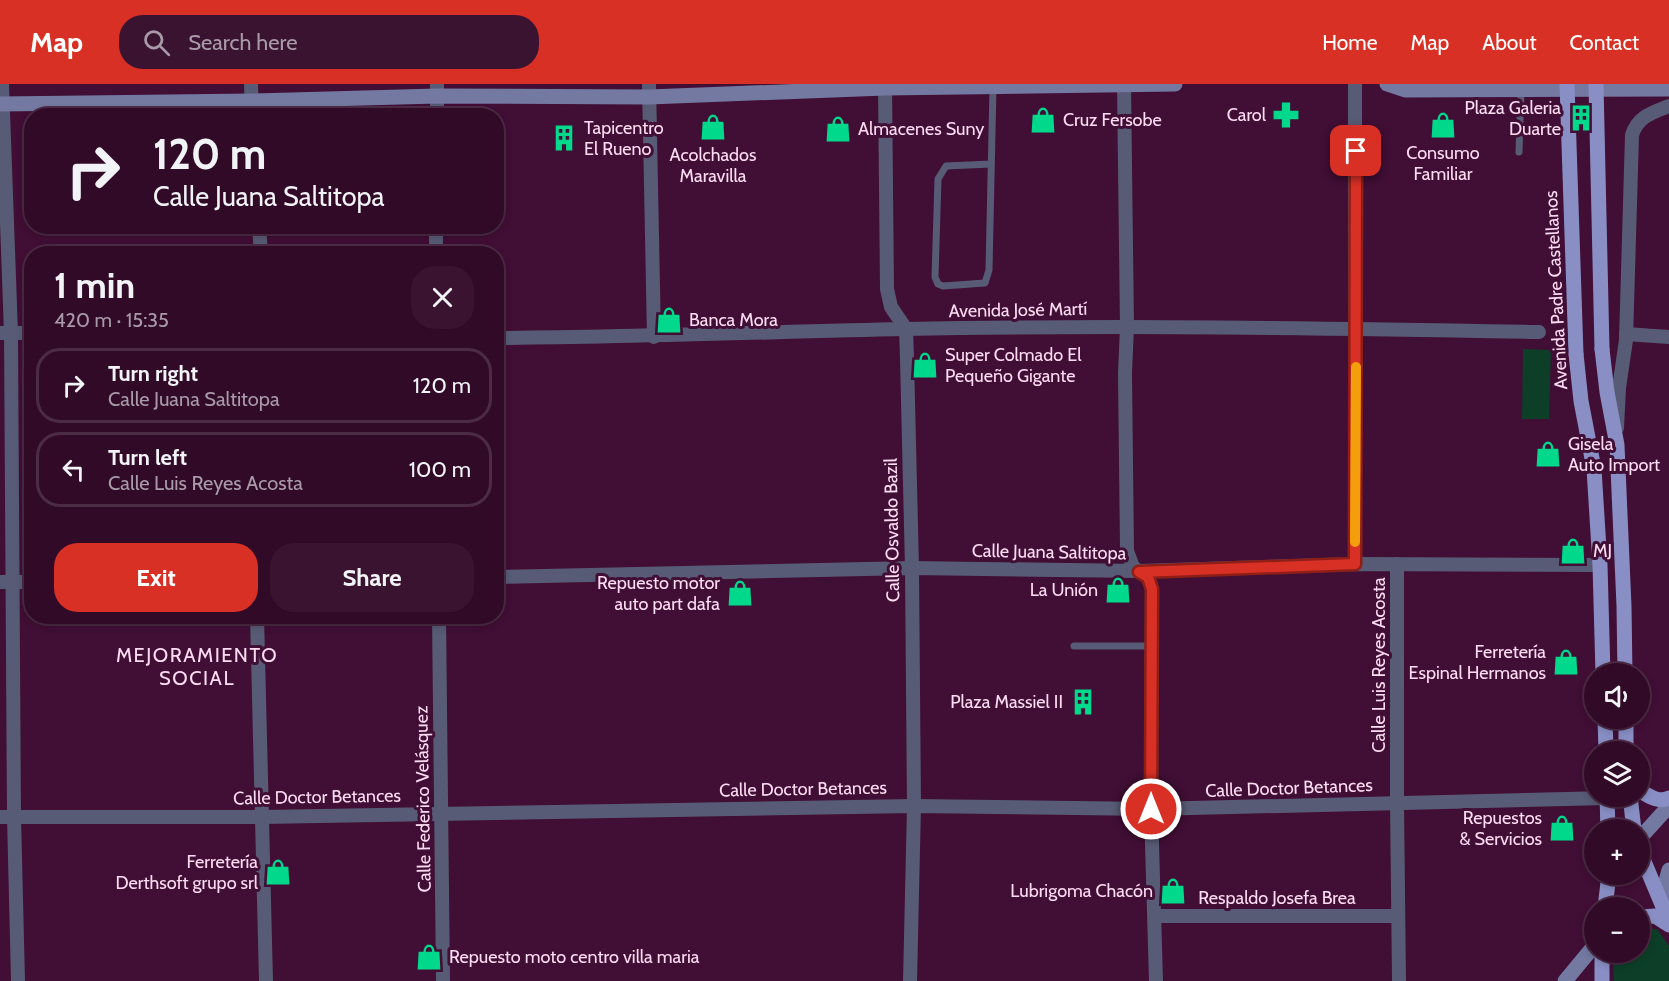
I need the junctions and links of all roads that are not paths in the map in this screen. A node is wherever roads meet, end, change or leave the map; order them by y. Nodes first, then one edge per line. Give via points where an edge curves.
1 (2, 84) edge
2 (251, 84) edge
3 (1124, 84) edge
4 (1175, 84) edge
5 (1355, 84) edge
6 (1387, 84) edge
7 (1567, 84) edge
8 (1596, 84) edge
9 (885, 86) edge
10 (993, 87) junction
11 (1669, 89) edge
12 (437, 90) edge
13 (649, 90) edge
14 (1521, 90) junction
15 (1, 104) edge
16 (1669, 106) edge
17 (252, 108) edge
18 (437, 108) edge
19 (1519, 152) dead end
20 (992, 164) junction
21 (1127, 327) junction
22 (1356, 328) junction
23 (906, 329) junction
24 (1539, 332) dead end
25 (5, 333) edge
26 (24, 333) edge
27 (1626, 334) junction
28 (654, 337) junction
29 (1669, 337) edge
30 (504, 338) edge
31 (1617, 445) junction
32 (1355, 564) junction
33 (1397, 564) junction
34 (1600, 565) junction
35 (912, 568) junction
36 (1139, 572) junction
37 (504, 577) edge
38 (6, 582) edge
39 (24, 582) edge
40 (257, 624) edge
41 (439, 624) edge
42 (1074, 646) dead end
43 (1152, 646) junction
44 (1603, 663) edge
45 (1625, 663) edge
46 (1650, 797) edge
47 (1584, 798) edge
48 (1669, 798) edge
49 (1397, 802) junction
50 (914, 806) junction
51 (1669, 806) edge
52 (1151, 809) junction
53 (442, 813) junction
54 (0, 817) edge
55 (14, 817) junction
56 (262, 817) junction
57 (1650, 827) edge
58 (1669, 870) edge
59 (1650, 876) edge
60 (1669, 915) edge
61 (1156, 916) junction
62 (1398, 916) junction
63 (1650, 916) edge
64 (1669, 923) edge
65 (1584, 958) edge
66 (1602, 963) edge
67 (18, 981) edge
68 (266, 981) edge
69 (443, 981) edge
70 (910, 981) edge
71 (1156, 981) edge
72 (1400, 981) edge
73 (1565, 981) edge
74 (1602, 981) edge

1 - 15 street
2 - 17 street
3 - 4 main road
3 - 10 main road
3 - 21 street
5 - 22 street, Calle Luis Reyes Acosta
6 - 14 main road via 1405,90
7 - 34 main road, Avenida Padre Castellanos, bridge via 1576,354 1594,469
8 - 31 main road, bridge via 1602,349
9 - 10 main road
9 - 13 main road
9 - 23 street via 887,289 891,307
10 - 20 lane
11 - 14 main road
12 - 13 main road
12 - 17 main road
12 - 18 street
13 - 28 street
14 - 19 lane
15 - 17 main road
15 - 25 street
16 - 27 street via 1640,119 1632,135
20 - 20 lane via 988,278 985,283 938,284 935,277 940,173 946,166
21 - 22 street, Avenida José Martí
21 - 23 street, Avenida José Martí
21 - 36 street via 1127,551 1132,567
22 - 24 street, Avenida José Martí
22 - 32 street, Calle Luis Reyes Acosta
23 - 28 street, Avenida José Martí
23 - 35 street, Calle Osvaldo Bazil
25 - 26 street
25 - 38 street
27 - 29 street
27 - 31 street
28 - 30 street, Avenida José Martí
31 - 45 main road
32 - 33 street, Calle Juana Saltitopa
32 - 36 street, Calle Juana Saltitopa
33 - 34 street, Calle Juana Saltitopa
33 - 49 street, Calle Luis Reyes Acosta
34 - 44 main road, Avenida Padre Castellanos
35 - 36 street, Calle Juana Saltitopa
35 - 37 street, Calle Juana Saltitopa
35 - 50 street, Calle Osvaldo Bazil
36 - 43 street via 1151,583
38 - 39 street
38 - 55 street
40 - 56 street
41 - 53 street, Calle Federico Velásquez
42 - 43 lane
43 - 52 street
46 - 48 main road
47 - 49 street, Calle Doctor Betances
49 - 52 street, Calle Doctor Betances
49 - 62 street, Calle Luis Reyes Acosta
50 - 52 street, Calle Doctor Betances
50 - 53 street, Calle Doctor Betances
50 - 70 street, Calle Osvaldo Bazil
51 - 57 main road
52 - 61 street
53 - 56 street, Calle Doctor Betances
53 - 69 street, Calle Federico Velásquez
54 - 55 street, Calle Doctor Betances
55 - 56 street, Calle Doctor Betances
55 - 67 street
56 - 68 street
58 - 60 main road via 1664,888
59 - 64 main road
61 - 62 street, Respaldo Josefa Brea
61 - 71 street
62 - 72 street, Calle Luis Reyes Acosta
63 - 64 main road
65 - 73 main road
66 - 74 main road

